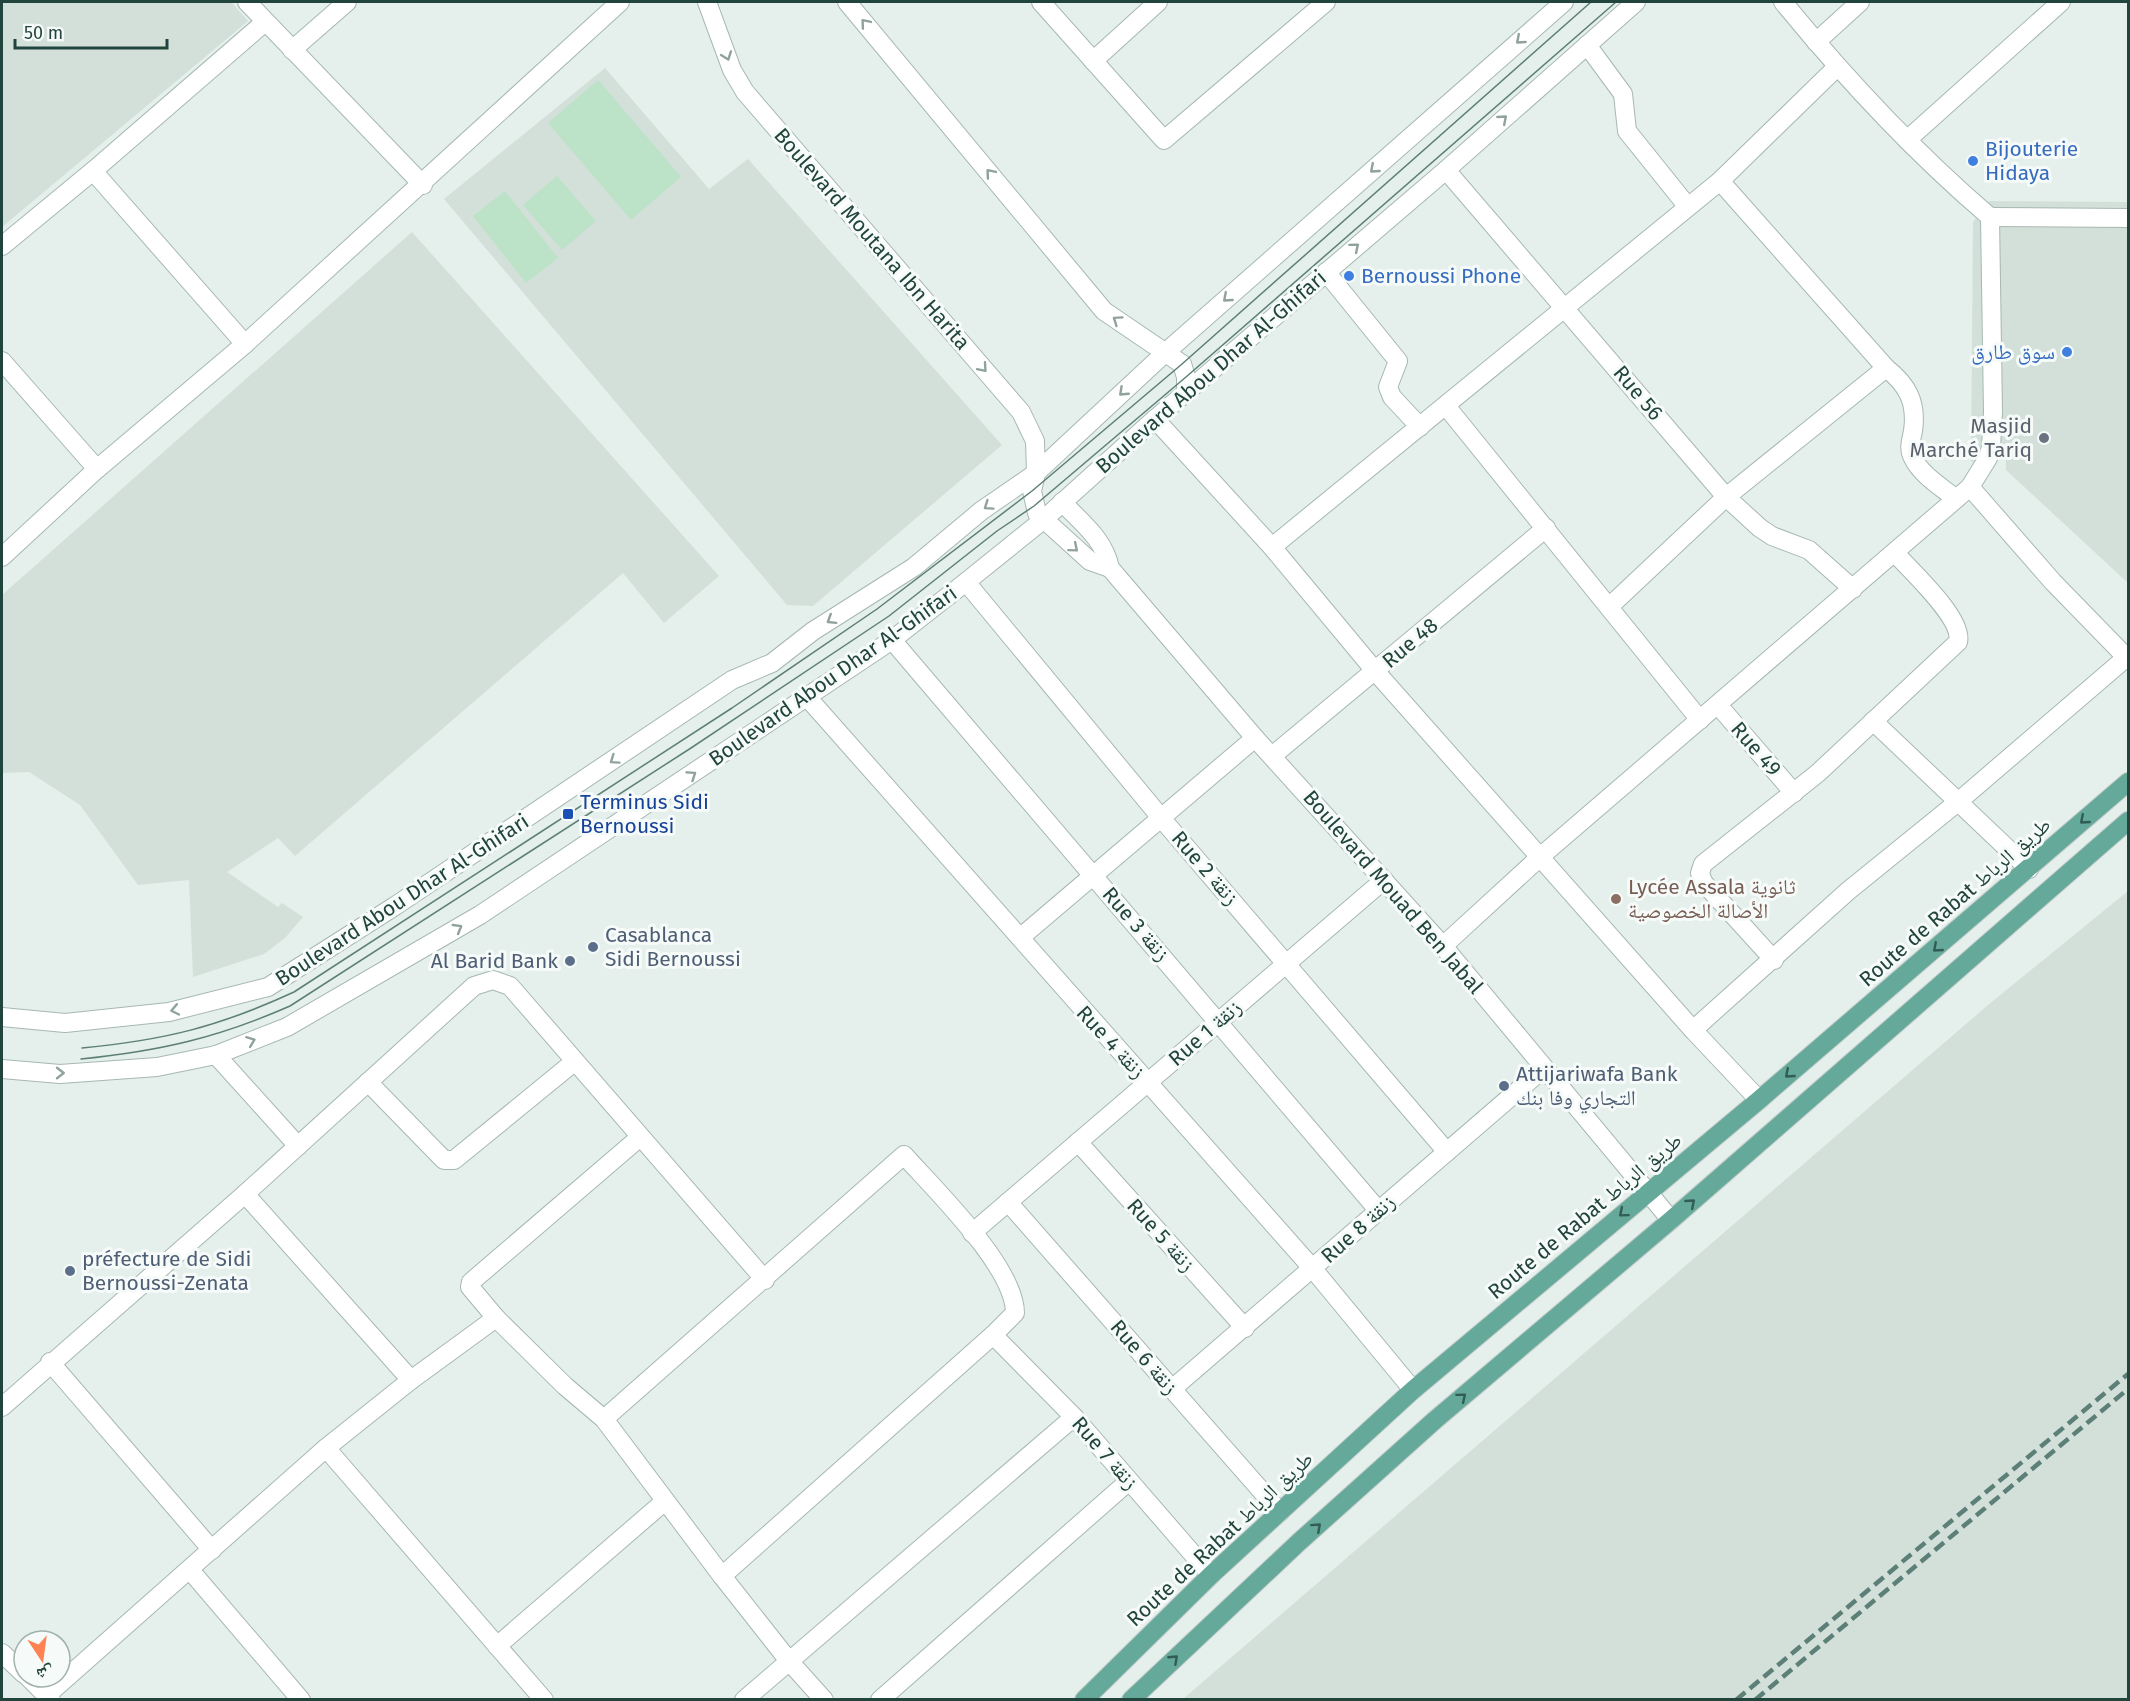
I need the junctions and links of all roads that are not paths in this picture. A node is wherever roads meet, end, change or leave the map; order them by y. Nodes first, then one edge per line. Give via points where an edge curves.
1 (247, 2) edge
2 (347, 2) edge
3 (620, 2) edge
4 (707, 2) edge
5 (847, 2) edge
6 (1041, 2) edge
7 (1158, 2) edge
8 (1326, 2) edge
9 (1564, 2) edge
10 (1636, 2) edge
11 (1783, 2) edge
12 (1860, 2) edge
13 (2061, 2) edge
14 (265, 22) junction
15 (1816, 42) junction
16 (1587, 45) junction
17 (292, 50) junction
18 (1093, 61) junction
19 (1837, 67) junction
20 (1908, 140) junction
21 (1446, 170) junction
22 (93, 171) junction
23 (1720, 181) junction
24 (423, 185) junction
25 (1688, 207) junction
26 (1990, 217) junction
27 (2128, 218) edge
28 (2, 246) edge
29 (1326, 272) junction
30 (1565, 306) junction
31 (245, 344) junction
32 (1166, 352) junction
33 (2, 361) edge
34 (1886, 368) junction
35 (1186, 394) junction
36 (1446, 406) junction
37 (1155, 419) junction
38 (1420, 427) junction
39 (97, 470) junction
40 (1036, 473) junction
41 (1963, 493) junction
42 (1726, 497) junction
43 (1062, 502) junction
44 (1043, 520) junction
45 (1546, 528) junction
46 (1272, 548) junction
47 (1895, 553) junction
48 (2, 557) edge
49 (1110, 568) junction
50 (966, 582) junction
51 (1853, 589) junction
52 (1610, 606) junction
53 (892, 640) junction
54 (2128, 657) edge
55 (1376, 672) junction
56 (807, 697) junction
57 (1718, 705) junction
58 (1700, 720) junction
59 (1873, 721) junction
60 (1255, 738) junction
61 (1272, 756) junction
62 (2128, 782) edge
63 (1794, 793) junction
64 (1959, 801) junction
65 (1162, 819) junction
66 (2128, 821) edge
67 (1540, 857) junction
68 (2029, 869) junction
69 (1094, 875) junction
70 (1384, 880) junction
71 (1021, 937) junction
72 (1443, 946) junction
73 (1774, 960) junction
74 (1287, 963) junction
75 (2, 1017) edge
76 (1218, 1022) junction
77 (1693, 1030) junction
78 (216, 1055) junction
79 (574, 1062) junction
80 (1544, 1068) junction
81 (2, 1069) edge
82 (368, 1082) junction
83 (1148, 1082) junction
84 (1759, 1100) junction
85 (639, 1138) junction
86 (1078, 1142) junction
87 (298, 1146) junction
88 (1447, 1152) junction
89 (1649, 1192) junction
90 (245, 1194) junction
91 (1008, 1202) junction
92 (1378, 1210) junction
93 (1671, 1220) junction
94 (972, 1233) junction
95 (1313, 1269) junction
96 (765, 1280) junction
97 (496, 1318) junction
98 (1245, 1328) junction
99 (993, 1335) junction
100 (50, 1362) junction
101 (411, 1380) junction
102 (1172, 1389) junction
103 (1413, 1390) junction
104 (2, 1407) edge
105 (1074, 1417) junction
106 (604, 1419) junction
107 (326, 1448) junction
108 (1129, 1481) junction
109 (666, 1501) junction
110 (1280, 1512) junction
111 (212, 1550) junction
112 (190, 1570) junction
113 (1211, 1575) junction
114 (722, 1576) junction
115 (497, 1646) junction
116 (789, 1661) junction
117 (49, 1697) edge
118 (301, 1700) edge
119 (544, 1700) edge
120 (744, 1700) edge
121 (824, 1700) edge
122 (880, 1700) edge
123 (1084, 1700) edge
124 (1131, 1700) edge

1 - 14 street
2 - 17 street
3 - 24 street
4 -> 40 street, Boulevard Moutana Ibn Harita via 732,70 745,92 1021,412 1035,441
32 -> 5 street via 1104,311
6 - 18 street
7 - 18 street
8 - 18 street via 1164,140
9 -> 32 street, Boulevard Abou Dhar Al-Ghifari
10 - 16 street, Boulevard Abou Dhar Al-Ghifari
11 - 15 street
12 - 15 street
13 - 20 street
14 - 17 street
14 - 22 street
15 - 19 street
21 -> 16 street, Boulevard Abou Dhar Al-Ghifari
16 - 25 street via 1623,94 1627,131
17 - 24 street
19 - 20 street
19 - 23 street
20 - 26 street
29 -> 21 street, Boulevard Abou Dhar Al-Ghifari
21 - 30 street, Rue 56
22 - 28 street
22 - 31 street
23 - 25 street
23 - 34 street
24 - 31 street
25 - 30 street
26 - 27 street
26 - 41 street via 1992,430 1988,459
29 - 35 street, Boulevard Abou Dhar Al-Ghifari
29 - 38 street via 1398,361 1388,387 1392,397
30 - 36 street
30 - 42 street, Rue 56
31 - 39 street
32 - 35 street via 1182,364
32 -> 40 street, Boulevard Abou Dhar Al-Ghifari
33 - 39 street
34 - 41 street via 1900,378 1910,393 1915,414 1910,447 1914,461
34 - 42 street
35 - 37 street, Boulevard Abou Dhar Al-Ghifari
36 - 38 street
36 - 45 street
37 - 43 street, Boulevard Abou Dhar Al-Ghifari
37 - 46 street
38 - 46 street
39 - 48 street
40 - 44 street, Boulevard Moutana Ibn Harita via 1032,499
40 -> 75 street, Boulevard Abou Dhar Al-Ghifari via 914,567 813,631 772,663 732,680 268,987 157,1013 65,1023
41 - 47 street
41 - 54 street
42 - 51 street, Rue 56 via 1772,536 1809,550
42 - 52 street
43 - 44 street, Boulevard Abou Dhar Al-Ghifari
43 - 49 street, Boulevard Mouad Ben Jabal via 1105,548
44 -> 49 street, Boulevard Mouad Ben Jabal via 1090,561
44 - 50 street, Boulevard Abou Dhar Al-Ghifari
45 - 52 street
45 - 55 street, Rue 48
46 - 55 street
47 - 51 street
47 - 59 street via 1952,617 1958,642
49 - 60 street, Boulevard Mouad Ben Jabal
50 - 53 street, Boulevard Abou Dhar Al-Ghifari
50 - 65 street, Rue 2 زنقة
51 - 57 street
52 - 58 street
53 - 56 street, Boulevard Abou Dhar Al-Ghifari
53 - 69 street, Rue 3 زنقة
54 - 64 street
55 - 61 street, Rue 48
55 - 67 street
56 - 71 street, Rue 4 زنقة
78 -> 56 street, Boulevard Abou Dhar Al-Ghifari via 287,1028 480,915
57 - 58 street
57 - 63 street, Rue 49
58 - 67 street
59 - 63 street
59 - 64 street
60 - 61 street, Boulevard Mouad Ben Jabal
60 - 65 street
61 - 70 street, Boulevard Mouad Ben Jabal
62 -> 68 main road, Route de Rabat طريق الرباط
63 - 73 street via 1703,864 1700,873 1703,882
64 - 68 street
64 - 73 street via 1848,891
65 - 69 street
65 - 74 street, Rue 2 زنقة
93 -> 66 main road
67 - 72 street
67 - 77 street
68 -> 84 main road, Route de Rabat طريق الرباط
69 - 71 street
69 - 76 street, Rue 3 زنقة
70 - 72 street, Boulevard Mouad Ben Jabal
70 - 74 street, Rue 1 زنقة
71 - 83 street, Rue 4 زنقة via 1065,992
72 - 80 street, Boulevard Mouad Ben Jabal
73 - 77 street
74 - 76 street, Rue 1 زنقة
74 - 88 street, Rue 2 زنقة
76 - 83 street, Rue 1 زنقة
76 - 92 street, Rue 3 زنقة
77 - 84 street
81 -> 78 street, Boulevard Abou Dhar Al-Ghifari via 60,1074 157,1067
78 - 87 street
79 - 82 street via 449,1161
79 - 82 street via 510,986 493,981 474,986
79 - 85 street
80 - 88 street, Rue 8 زنقة
80 - 89 street, Boulevard Mouad Ben Jabal
82 - 87 street
83 - 86 street, Rue 1 زنقة
83 - 95 street, Rue 4 زنقة
84 - 89 main road, Route de Rabat طريق الرباط
85 - 96 street
85 - 97 street via 471,1282 472,1291
86 - 91 street, Rue 1 زنقة
86 - 98 street, Rue 5 زنقة
87 - 90 street
88 - 92 street, Rue 8 زنقة
89 - 93 street, Boulevard Mouad Ben Jabal
89 -> 103 main road, Route de Rabat طريق الرباط
90 - 100 street
90 - 101 street
91 - 94 street, Rue 1 زنقة
91 - 102 street, Rue 6 زنقة
92 - 95 street, Rue 8 زنقة
124 -> 93 main road via 1435,1420
94 - 96 street via 904,1155
94 - 99 street via 1012,1292 1015,1313
95 - 98 street, Rue 8 زنقة
95 - 103 street, Rue 4 زنقة
96 - 106 street
97 - 101 street
97 - 106 street
98 - 102 street, Rue 8 زنقة
99 - 105 street, Rue 7 زنقة
99 - 114 street
100 - 104 street
100 - 111 street
101 - 107 street
102 - 110 street, Rue 6 زنقة
103 - 110 main road, Route de Rabat طريق الرباط
105 - 108 street, Rue 7 زنقة
105 - 116 street
106 - 109 street
107 - 111 street
107 - 115 street
108 - 113 street, Rue 7 زنقة
108 - 122 street
109 - 114 street
109 - 115 street
110 - 113 main road, Route de Rabat طريق الرباط
111 - 112 street
112 - 117 street
112 - 118 street
113 - 123 main road, Route de Rabat طريق الرباط
114 - 116 street
115 - 119 street
116 - 120 street
116 - 121 street

